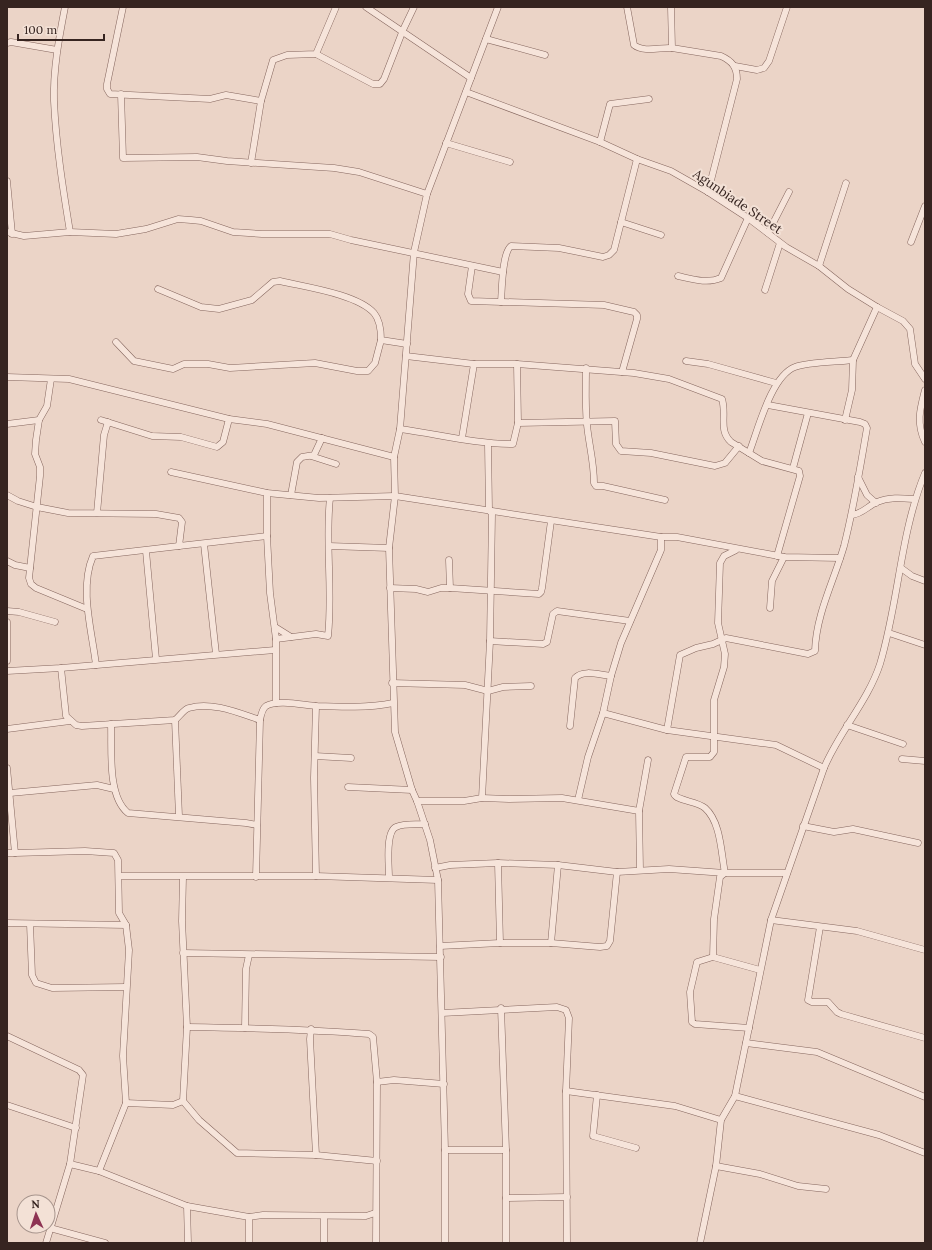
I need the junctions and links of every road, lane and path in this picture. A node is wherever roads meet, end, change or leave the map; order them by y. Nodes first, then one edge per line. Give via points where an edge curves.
1 (65, 7) edge
2 (124, 7) edge
3 (336, 7) edge
4 (366, 7) edge
5 (414, 7) edge
6 (497, 7) edge
7 (627, 7) edge
8 (671, 7) edge
9 (786, 7) edge
10 (403, 30) junction
11 (486, 39) junction
12 (7, 44) edge
13 (672, 48) junction
14 (57, 50) junction
15 (316, 54) junction
16 (544, 54) dead end
17 (735, 66) junction
18 (471, 78) junction
19 (466, 92) junction
20 (122, 94) junction
21 (649, 99) dead end
22 (261, 101) junction
23 (600, 142) junction
24 (446, 143) junction
25 (638, 159) junction
26 (510, 162) dead end
27 (251, 163) junction
28 (7, 181) edge
29 (846, 183) dead end
30 (708, 192) junction
31 (789, 192) dead end
32 (427, 194) junction
33 (925, 206) edge
34 (748, 218) junction
35 (621, 222) junction
36 (70, 232) junction
37 (9, 233) edge
38 (768, 233) junction
39 (660, 235) dead end
40 (780, 242) junction
41 (911, 242) dead end
42 (414, 252) junction
43 (472, 266) junction
44 (819, 266) junction
45 (504, 272) junction
46 (678, 276) dead end
47 (158, 289) dead end
48 (765, 290) dead end
49 (501, 302) junction
50 (877, 308) junction
51 (381, 340) junction
52 (116, 342) dead end
53 (407, 344) junction
54 (406, 356) junction
55 (853, 360) junction
56 (686, 361) dead end
57 (474, 364) junction
58 (517, 364) junction
59 (586, 368) junction
60 (622, 372) junction
61 (7, 377) edge
62 (51, 379) junction
63 (925, 380) edge
64 (7, 381) edge
65 (776, 383) junction
66 (925, 390) edge
67 (768, 405) junction
68 (808, 413) junction
69 (229, 419) junction
70 (39, 420) junction
71 (101, 420) dead end
72 (845, 420) junction
73 (108, 422) junction
74 (586, 422) junction
75 (518, 423) junction
76 (7, 424) edge
77 (400, 429) junction
78 (322, 438) junction
79 (462, 438) junction
80 (925, 442) edge
81 (488, 444) junction
82 (739, 446) junction
83 (749, 453) junction
84 (311, 456) junction
85 (394, 457) junction
86 (336, 464) dead end
87 (793, 468) junction
88 (171, 472) dead end
89 (925, 473) edge
90 (858, 477) junction
91 (267, 493) junction
92 (7, 495) edge
93 (291, 495) junction
94 (395, 496) junction
95 (330, 498) junction
96 (914, 499) junction
97 (665, 500) dead end
98 (876, 502) junction
99 (37, 507) junction
100 (489, 510) junction
101 (97, 512) junction
102 (852, 515) junction
103 (551, 521) junction
104 (267, 536) junction
105 (661, 537) junction
106 (204, 544) junction
107 (179, 546) junction
108 (329, 546) junction
109 (389, 548) junction
110 (736, 550) junction
111 (146, 551) junction
112 (781, 557) junction
113 (840, 558) junction
114 (449, 560) dead end
115 (7, 561) edge
116 (30, 568) junction
117 (901, 568) junction
118 (925, 581) edge
119 (390, 588) junction
120 (450, 588) junction
121 (490, 592) junction
122 (770, 608) dead end
123 (87, 609) junction
124 (7, 611) edge
125 (630, 621) junction
126 (7, 622) edge
127 (55, 622) dead end
128 (275, 627) junction
129 (889, 633) junction
130 (291, 636) junction
131 (722, 638) junction
132 (276, 639) junction
133 (490, 641) junction
134 (925, 645) edge
135 (275, 650) junction
136 (216, 654) junction
137 (156, 659) junction
138 (7, 661) edge
139 (96, 665) junction
140 (61, 668) junction
141 (7, 671) edge
142 (611, 676) junction
143 (392, 683) junction
144 (531, 686) dead end
145 (488, 691) junction
146 (276, 703) junction
147 (394, 703) junction
148 (316, 706) junction
149 (603, 713) junction
150 (175, 720) junction
151 (260, 720) junction
152 (70, 721) junction
153 (111, 724) junction
154 (847, 725) junction
155 (570, 726) dead end
156 (7, 729) edge
157 (667, 730) junction
158 (714, 736) junction
159 (903, 744) dead end
160 (314, 756) junction
161 (351, 758) dead end
162 (902, 759) dead end
163 (648, 760) dead end
164 (925, 762) edge
165 (7, 768) edge
166 (824, 768) junction
167 (348, 787) dead end
168 (114, 789) junction
169 (412, 790) junction
170 (10, 793) junction
171 (482, 798) junction
172 (417, 800) junction
173 (578, 800) junction
174 (639, 811) junction
175 (179, 816) junction
176 (425, 824) junction
177 (257, 825) junction
178 (803, 826) junction
179 (918, 843) dead end
180 (7, 853) edge
181 (15, 853) junction
182 (498, 863) junction
183 (558, 865) junction
184 (435, 868) junction
185 (640, 870) junction
186 (617, 872) junction
187 (725, 873) junction
188 (787, 873) junction
189 (119, 876) junction
190 (316, 876) junction
191 (183, 877) junction
192 (256, 877) junction
193 (389, 878) junction
194 (438, 880) junction
195 (771, 920) junction
196 (7, 923) edge
197 (30, 924) junction
198 (126, 925) junction
199 (820, 927) junction
200 (500, 943) junction
201 (551, 943) junction
202 (440, 946) junction
203 (925, 950) edge
204 (184, 953) junction
205 (249, 956) junction
206 (441, 957) junction
207 (713, 957) junction
208 (760, 970) junction
209 (126, 987) junction
210 (501, 1008) junction
211 (442, 1012) junction
212 (187, 1027) junction
213 (245, 1028) junction
214 (749, 1028) junction
215 (311, 1029) junction
216 (7, 1036) edge
217 (925, 1038) edge
218 (746, 1043) junction
219 (377, 1082) junction
220 (444, 1084) junction
221 (566, 1091) junction
222 (597, 1095) junction
223 (735, 1096) junction
224 (925, 1097) edge
225 (184, 1101) junction
226 (126, 1103) junction
227 (7, 1105) edge
228 (721, 1120) junction
229 (76, 1128) junction
230 (636, 1148) dead end
231 (445, 1150) junction
232 (506, 1150) junction
233 (925, 1153) edge
234 (316, 1155) junction
235 (377, 1160) junction
236 (70, 1164) junction
237 (716, 1166) junction
238 (99, 1171) junction
239 (826, 1189) dead end
240 (567, 1197) junction
241 (506, 1198) junction
242 (187, 1206) junction
243 (56, 1209) edge
244 (324, 1216) junction
245 (249, 1217) junction
246 (375, 1217) junction
247 (56, 1230) edge
248 (105, 1243) edge
249 (188, 1243) edge
250 (249, 1243) edge
251 (324, 1243) edge
252 (376, 1243) edge
253 (446, 1243) edge
254 (506, 1243) edge
255 (567, 1243) edge
256 (700, 1243) edge

1 - 14 street
2 - 20 street via 107,84 110,94
3 - 15 street
4 - 10 street
5 - 10 street
6 - 11 street
7 - 13 street via 634,46 639,49
8 - 13 street
9 - 17 street via 769,61 764,68 757,70
10 - 15 street via 380,84 373,84
10 - 18 street
11 - 16 street
11 - 18 street
12 - 14 street via 11,42
13 - 17 street via 721,56
14 - 36 street via 54,101
15 - 22 street via 287,55 273,60
17 - 30 street via 737,79
18 - 19 street
19 - 23 street, Agunbiade Street
19 - 24 street
20 - 22 street via 210,99 226,95
20 - 27 street via 123,158 197,157
21 - 23 street via 610,104
22 - 27 street
23 - 25 street, Agunbiade Street
24 - 26 street
24 - 32 street
25 - 30 street, Agunbiade Street via 671,171
25 - 35 street
27 - 32 street via 347,170
28 - 37 street
29 - 44 street
30 - 34 street, Agunbiade Street
31 - 38 street
32 - 42 street
33 - 41 street
34 - 38 street, Agunbiade Street
34 - 46 street via 721,278 712,281
35 - 39 street
35 - 45 street via 614,250 609,255 603,257 559,248 516,245 508,249
36 - 37 street via 24,236
36 - 42 street via 116,234 178,220 191,220 233,232 330,234
38 - 40 street, Agunbiade Street
40 - 44 street, Agunbiade Street
40 - 48 street
42 - 43 street
42 - 53 street
43 - 45 street
43 - 49 street via 469,300
44 - 50 street, Agunbiade Street
45 - 49 street
47 - 51 street via 200,307 219,309 252,300 273,282 280,281 356,300 374,314
49 - 60 street via 604,305 634,312 637,319
50 - 55 street
50 - 63 street, Agunbiade Street via 903,321 910,329 915,364
51 - 52 street via 376,363 368,371 315,364 230,368 208,364 184,364 173,369 134,360
51 - 53 street
53 - 54 street
54 - 57 street
54 - 77 street
55 - 65 street via 795,367
55 - 72 street via 852,390
56 - 65 street via 708,364
57 - 58 street
57 - 79 street
58 - 59 street
58 - 75 street
59 - 60 street
59 - 74 street
60 - 82 street via 669,379 722,399 722,428 726,438
61 - 62 street
61 - 64 street
62 - 69 street via 69,379
62 - 70 street via 46,406
65 - 67 street
66 - 80 street via 919,410 919,426
67 - 68 street
67 - 83 street
68 - 72 street
68 - 87 street
69 - 73 street via 224,442 217,447 181,437 152,436
69 - 78 street via 267,424
70 - 76 street
70 - 99 street via 35,454 40,467
71 - 73 street
72 - 90 street via 860,422 867,428
73 - 101 street via 104,435
74 - 75 street
74 - 82 street via 616,421 616,444 621,451 651,453 715,466 725,463
74 - 97 street via 590,451 594,460 596,486
75 - 81 street via 513,444
77 - 79 street
77 - 85 street
78 - 84 street via 314,455
78 - 85 street
79 - 81 street
81 - 100 street
82 - 83 street
83 - 87 street via 762,461
84 - 86 street
84 - 93 street via 298,462
85 - 94 street
87 - 112 street via 799,471 800,476
88 - 91 street
89 - 96 street
90 - 98 street via 868,495
90 - 102 street
91 - 93 street
91 - 104 street
92 - 99 street
93 - 95 street
94 - 95 street
94 - 100 street
94 - 109 street
95 - 108 street via 327,521
96 - 98 street via 897,497
96 - 117 street
98 - 102 street via 859,514
99 - 101 street via 80,514
99 - 116 street
100 - 103 street
100 - 121 street via 492,514
101 - 107 street via 156,514 179,518 182,522
102 - 113 street
103 - 105 street
103 - 121 street via 541,592
104 - 106 street
104 - 128 street
105 - 110 street via 677,537
105 - 125 street via 661,550
106 - 107 street
106 - 136 street
107 - 111 street
108 - 109 street
108 - 130 street via 331,596 328,636
109 - 119 street
110 - 112 street
110 - 131 street via 724,556 720,564 718,623
111 - 123 street via 93,556 86,593
111 - 137 street
112 - 113 street
112 - 122 street via 772,581
113 - 131 street via 821,609 815,651 808,654
114 - 120 street
115 - 116 street
116 - 123 street via 30,584
117 - 118 street
117 - 129 street
119 - 120 street via 428,592
119 - 143 street
120 - 121 street
121 - 133 street
123 - 139 street
124 - 127 street
125 - 133 street via 557,611 553,614 547,642 543,644
125 - 142 street
126 - 138 street
128 - 130 street
128 - 132 street
129 - 134 street
129 - 154 street via 873,682
130 - 132 street
131 - 157 street via 713,644 680,655
131 - 158 street via 724,668 714,700
132 - 135 street
133 - 145 street
135 - 136 street
135 - 146 street
136 - 137 street
137 - 139 street
139 - 140 street
140 - 141 street
140 - 152 street via 64,710
142 - 149 street
142 - 155 street via 584,673 575,678
143 - 145 street via 465,685
143 - 147 street
144 - 145 street via 503,687
145 - 171 street
146 - 148 street
146 - 151 street via 266,706
147 - 148 street
147 - 169 street via 394,732
148 - 160 street
149 - 157 street
149 - 173 street via 588,757
150 - 151 street via 187,708 204,706 227,709
150 - 153 street
150 - 175 street
151 - 177 street
152 - 153 street via 82,726
152 - 156 street
153 - 168 street
154 - 159 street
154 - 166 street via 834,745
157 - 158 street
158 - 166 street via 776,745
158 - 187 street via 713,755 686,757 674,794 678,798 697,803 711,814
160 - 161 street
160 - 190 street
162 - 164 street
163 - 174 street
165 - 170 street
166 - 178 street
167 - 169 street
168 - 170 street via 97,785
168 - 175 street via 119,804 128,813
169 - 172 street
170 - 181 street
171 - 172 street via 464,801
171 - 173 street
172 - 176 street
173 - 174 street
174 - 185 street
175 - 177 street
176 - 184 street
176 - 193 street via 402,825 395,827 389,834
177 - 192 street
178 - 179 street via 834,832 853,828
178 - 188 street
180 - 181 street
181 - 189 street via 114,853 118,860
182 - 183 street
182 - 184 street via 450,864
182 - 200 street
183 - 186 street
183 - 201 street
184 - 194 street
185 - 186 street
185 - 187 street via 669,869
186 - 201 street via 610,941 607,946
187 - 188 street
187 - 207 street via 720,877 715,912
188 - 195 street
189 - 191 street
189 - 198 street via 119,913
190 - 192 street
190 - 193 street
191 - 192 street
191 - 204 street
193 - 194 street
194 - 202 street
195 - 199 street
195 - 208 street
196 - 197 street
197 - 198 street
197 - 209 street via 32,975 36,983 52,988
198 - 209 street via 129,970
199 - 203 street via 857,932
199 - 217 street via 808,1000 828,1002 841,1014
200 - 201 street
200 - 202 street
202 - 206 street
204 - 205 street
204 - 212 street
205 - 206 street
205 - 213 street via 246,969
206 - 211 street
207 - 208 street
207 - 214 street via 697,962 690,992 692,1022
208 - 214 street
209 - 226 street via 123,1056
210 - 211 street
210 - 221 street via 558,1007 566,1010 570,1018
210 - 232 street
211 - 220 street
212 - 213 street
212 - 225 street
213 - 215 street
214 - 218 street
215 - 219 street via 369,1034 373,1037
215 - 234 street
216 - 229 street via 82,1072
218 - 223 street
218 - 224 street via 817,1052
219 - 220 street via 394,1080
219 - 235 street
220 - 231 street
221 - 222 street
221 - 240 street
222 - 228 street via 682,1108
222 - 230 street via 593,1136
223 - 228 street
223 - 233 street via 879,1135
225 - 226 street via 173,1105
225 - 234 street via 199,1120 237,1153
226 - 238 street
227 - 229 street
228 - 237 street
229 - 236 street
231 - 232 street
231 - 253 street
232 - 241 street
234 - 235 street
235 - 246 street
236 - 238 street
236 - 243 street
237 - 239 street via 760,1174 798,1186
237 - 256 street
238 - 242 street
240 - 241 street
240 - 255 street
241 - 254 street
242 - 245 street
242 - 249 street
244 - 245 street
244 - 246 street
244 - 251 street
245 - 250 street
246 - 252 street
247 - 248 street

